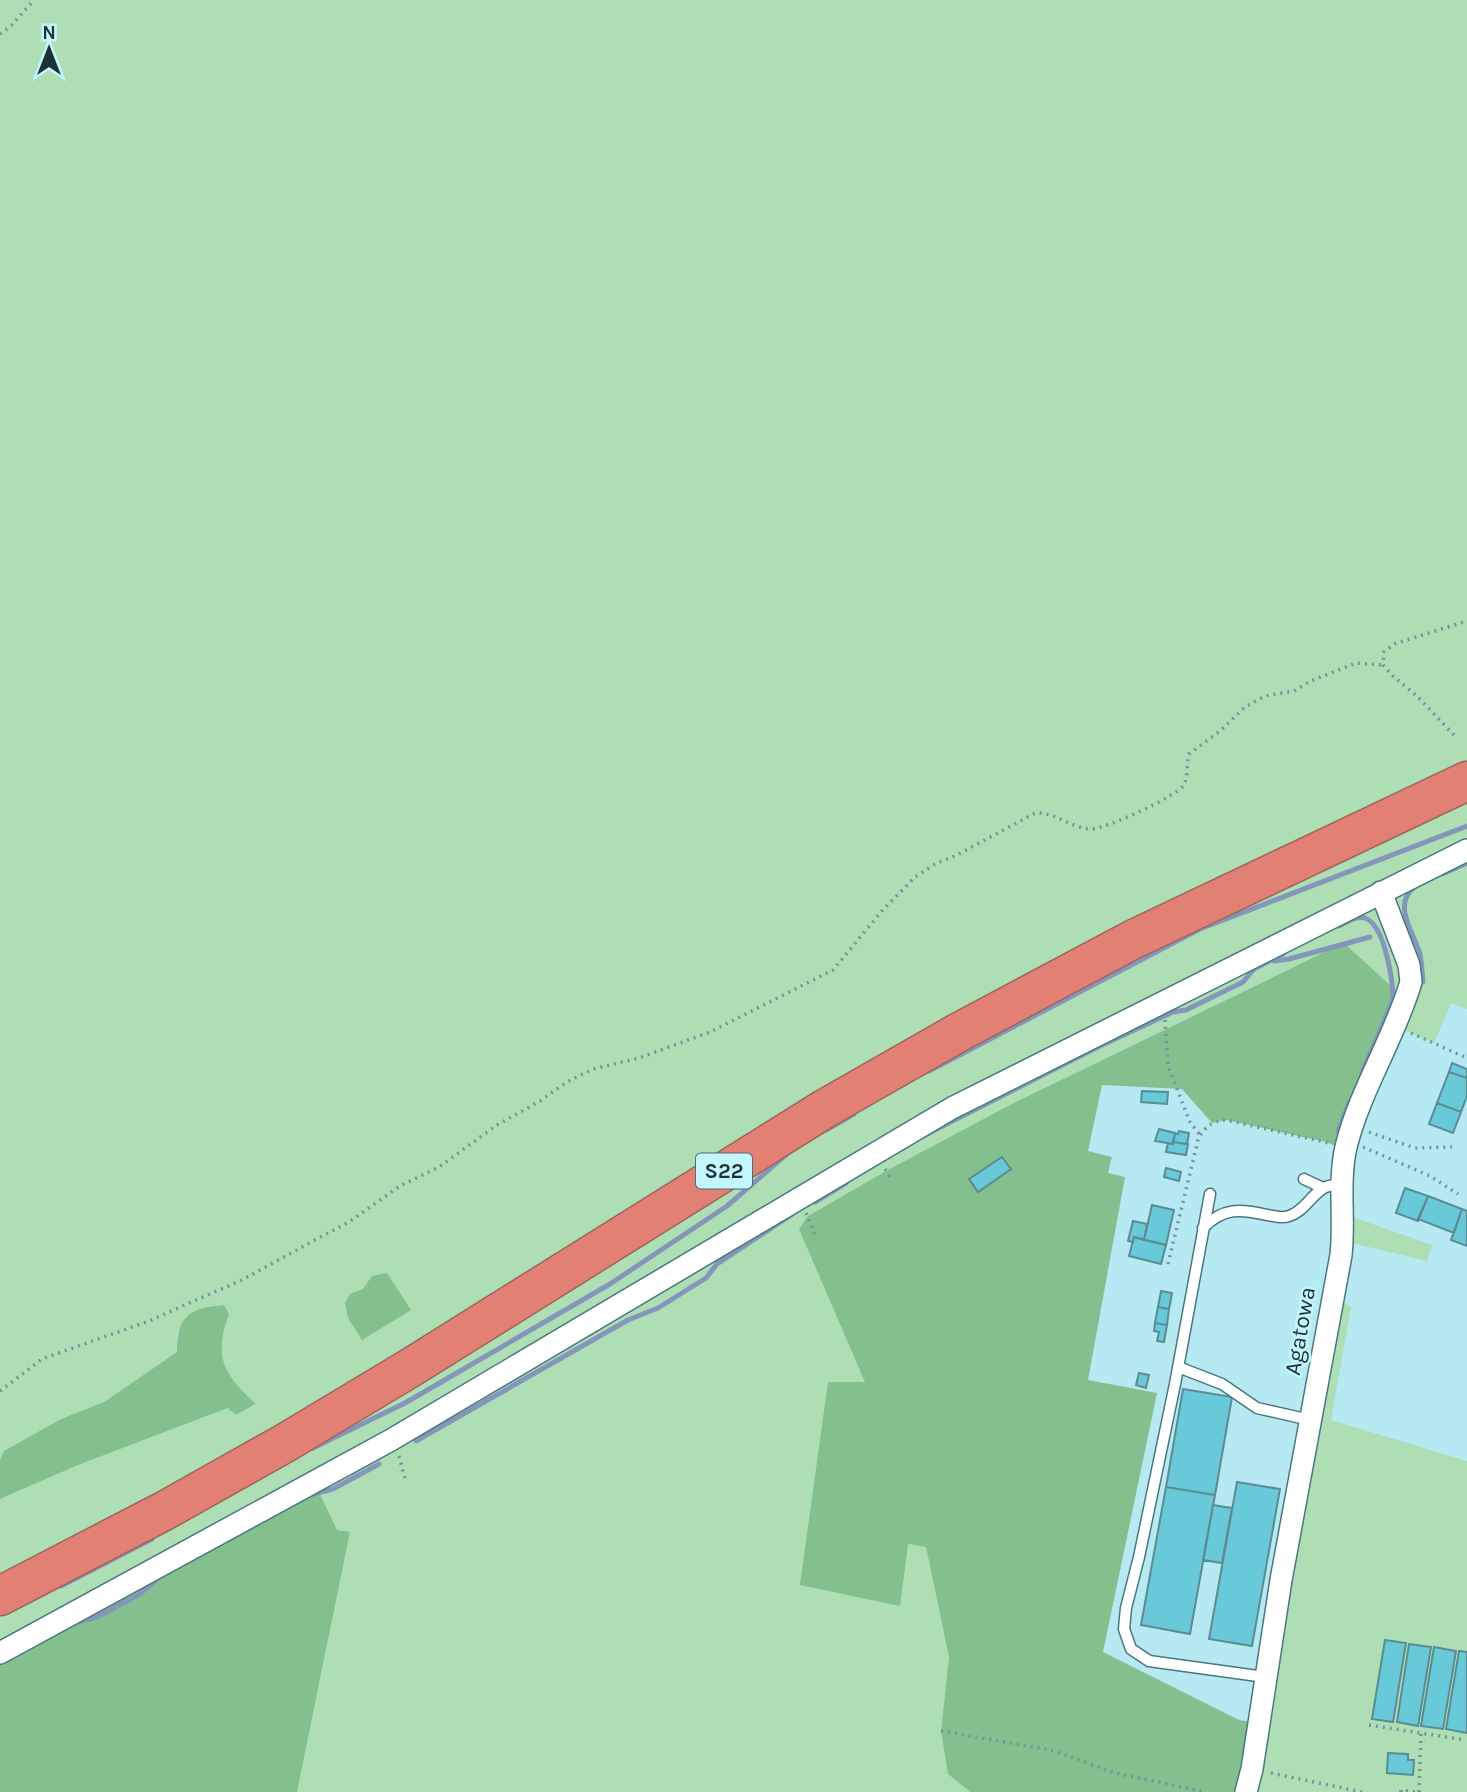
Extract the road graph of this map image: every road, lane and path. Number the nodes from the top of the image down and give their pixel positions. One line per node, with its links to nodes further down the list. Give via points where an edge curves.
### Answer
1 (34, 0): 2 (path)
2 (0, 34)
3 (1467, 621): 4 (path, via 1394,644 1384,652)
4 (1383, 665): 5 (path); 22 (path, via 1356,663 1294,691 1265,696 1245,706 1189,754 1182,788 1143,810 1090,829 1049,812 1035,813 935,864 915,877 881,912 833,970 710,1032 593,1069 349,1222 240,1281 42,1359)
5 (1454, 735)
6 (1467, 781): 24 (highway, S22, via 1132,940 961,1031 826,1108 285,1443)
7 (1467, 850): 8 (street)
8 (1381, 892): 9 (street); 10 (street, Agatowa, via 1411,976)
9 (1160, 1005): 12 (path, via 1168,1028 1168,1066 1190,1122); 25 (street, via 952,1108 391,1440)
10 (1394, 1026): 11 (path); 13 (street, Agatowa)
11 (1467, 1058)
12 (1200, 1135): 13 (path, via 1212,1123 1226,1119 1326,1142); 20 (path)
13 (1348, 1139): 14 (path, via 1415,1149); 16 (street, Agatowa); 18 (path, via 1430,1176)
14 (1452, 1147)
15 (1304, 1179): 16 (lane)
16 (1333, 1186): 19 (lane, via 1288,1217 1231,1210); 23 (street, Agatowa, via 1344,1226)
17 (1210, 1194): 19 (lane)
18 (1458, 1194)
19 (1203, 1228): 21 (lane)
20 (1168, 1264)
21 (1178, 1367): 23 (lane, via 1222,1384 1267,1412); 26 (lane, via 1126,1608 1125,1637 1137,1655 1149,1661)
22 (0, 1391)
23 (1310, 1420): 26 (street, Agatowa)
24 (0, 1596)
25 (0, 1653)
26 (1265, 1676): 31 (street, Agatowa)
27 (1369, 1725): 29 (path)
28 (941, 1731): 33 (path, via 1051,1750 1115,1773)
29 (1421, 1733): 30 (path); 37 (path)
30 (1465, 1741)
31 (1252, 1769): 32 (path); 34 (street, Agatowa)
32 (1355, 1791): 35 (path)
33 (1206, 1792)
34 (1246, 1792)
35 (1362, 1792)
36 (1401, 1792): 37 (path)
37 (1418, 1792)

